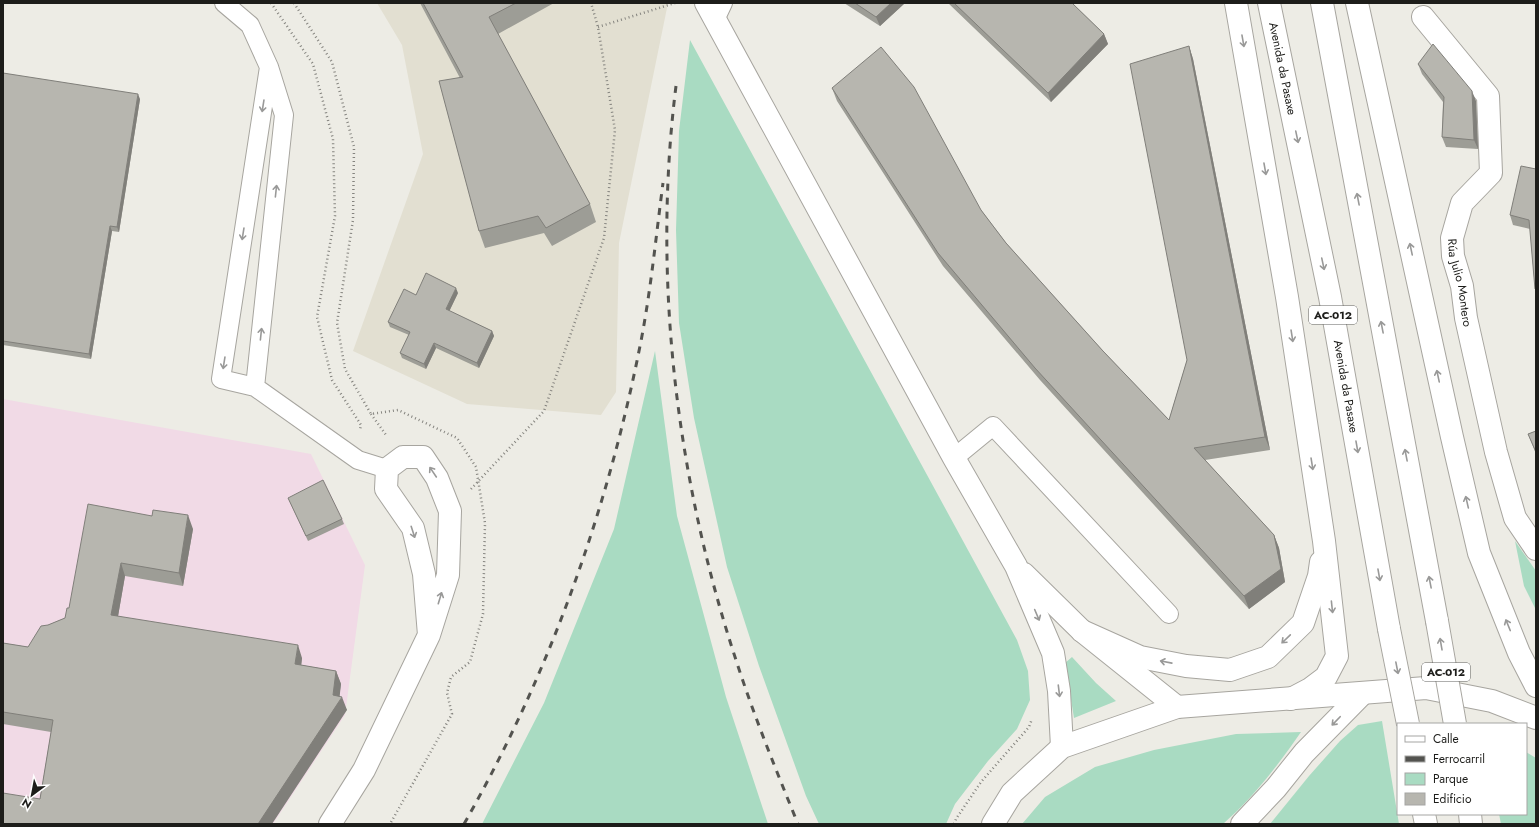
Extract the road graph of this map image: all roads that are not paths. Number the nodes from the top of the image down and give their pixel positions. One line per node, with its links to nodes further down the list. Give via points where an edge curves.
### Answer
1 (224, 3): 8 (lane, via 250,25)
2 (1236, 3): 12 (main road, one-way to 12)
3 (1269, 3): 25 (main road, Avenida da Pasaxe / AC-012, one-way to 25, bridge, via 1330,297)
4 (1322, 3): 26 (main road, AC-012, one-way to 4, bridge)
5 (1357, 3): 18 (main road, one-way to 5, via 1479,553)
6 (715, 9): 10 (main road)
7 (1423, 17): 13 (main road, Rúa Julio Montero, via 1488,96 1491,173 1462,203 1452,238 1453,256 1462,286 1466,318 1496,452 1515,518)
8 (269, 67): 9 (lane, one-way to 8, via 284,116); 9 (lane, one-way to 9, via 221,379)
9 (255, 387): 11 (lane, via 358,460)
10 (954, 458): 14 (main road); 15 (lane, via 993,426)
11 (387, 469): 17 (main road, one-way to 17, via 386,489 413,528 424,574); 17 (main road, one-way to 11, via 448,575 450,511 437,478 423,457 403,457)
12 (1324, 541): 16 (main road, one-way to 16, via 1319,576 1303,623 1268,657 1230,670 1186,666 1140,657); 22 (main road, one-way to 22, via 1337,656 1326,677)
13 (1536, 549)
14 (1016, 566): 16 (main road); 27 (main road, one-way to 27, via 1053,653 1059,691)
15 (1169, 614)
16 (1082, 631): 23 (main road)
17 (429, 635): 28 (main road, via 364,770)
18 (1519, 653): 19 (main road); 20 (main road)
19 (1536, 669)
20 (1536, 686)
21 (1364, 693): 22 (main road); 24 (main road, via 1426,688 1492,701); 30 (main road, one-way to 30, via 1304,753)
22 (1291, 699): 23 (main road)
23 (1177, 707): 27 (main road)
24 (1536, 718)
25 (1408, 723)
26 (1455, 723)
27 (1062, 747): 29 (main road, via 1012,793)
28 (330, 824)
29 (992, 824)
30 (1242, 824)

